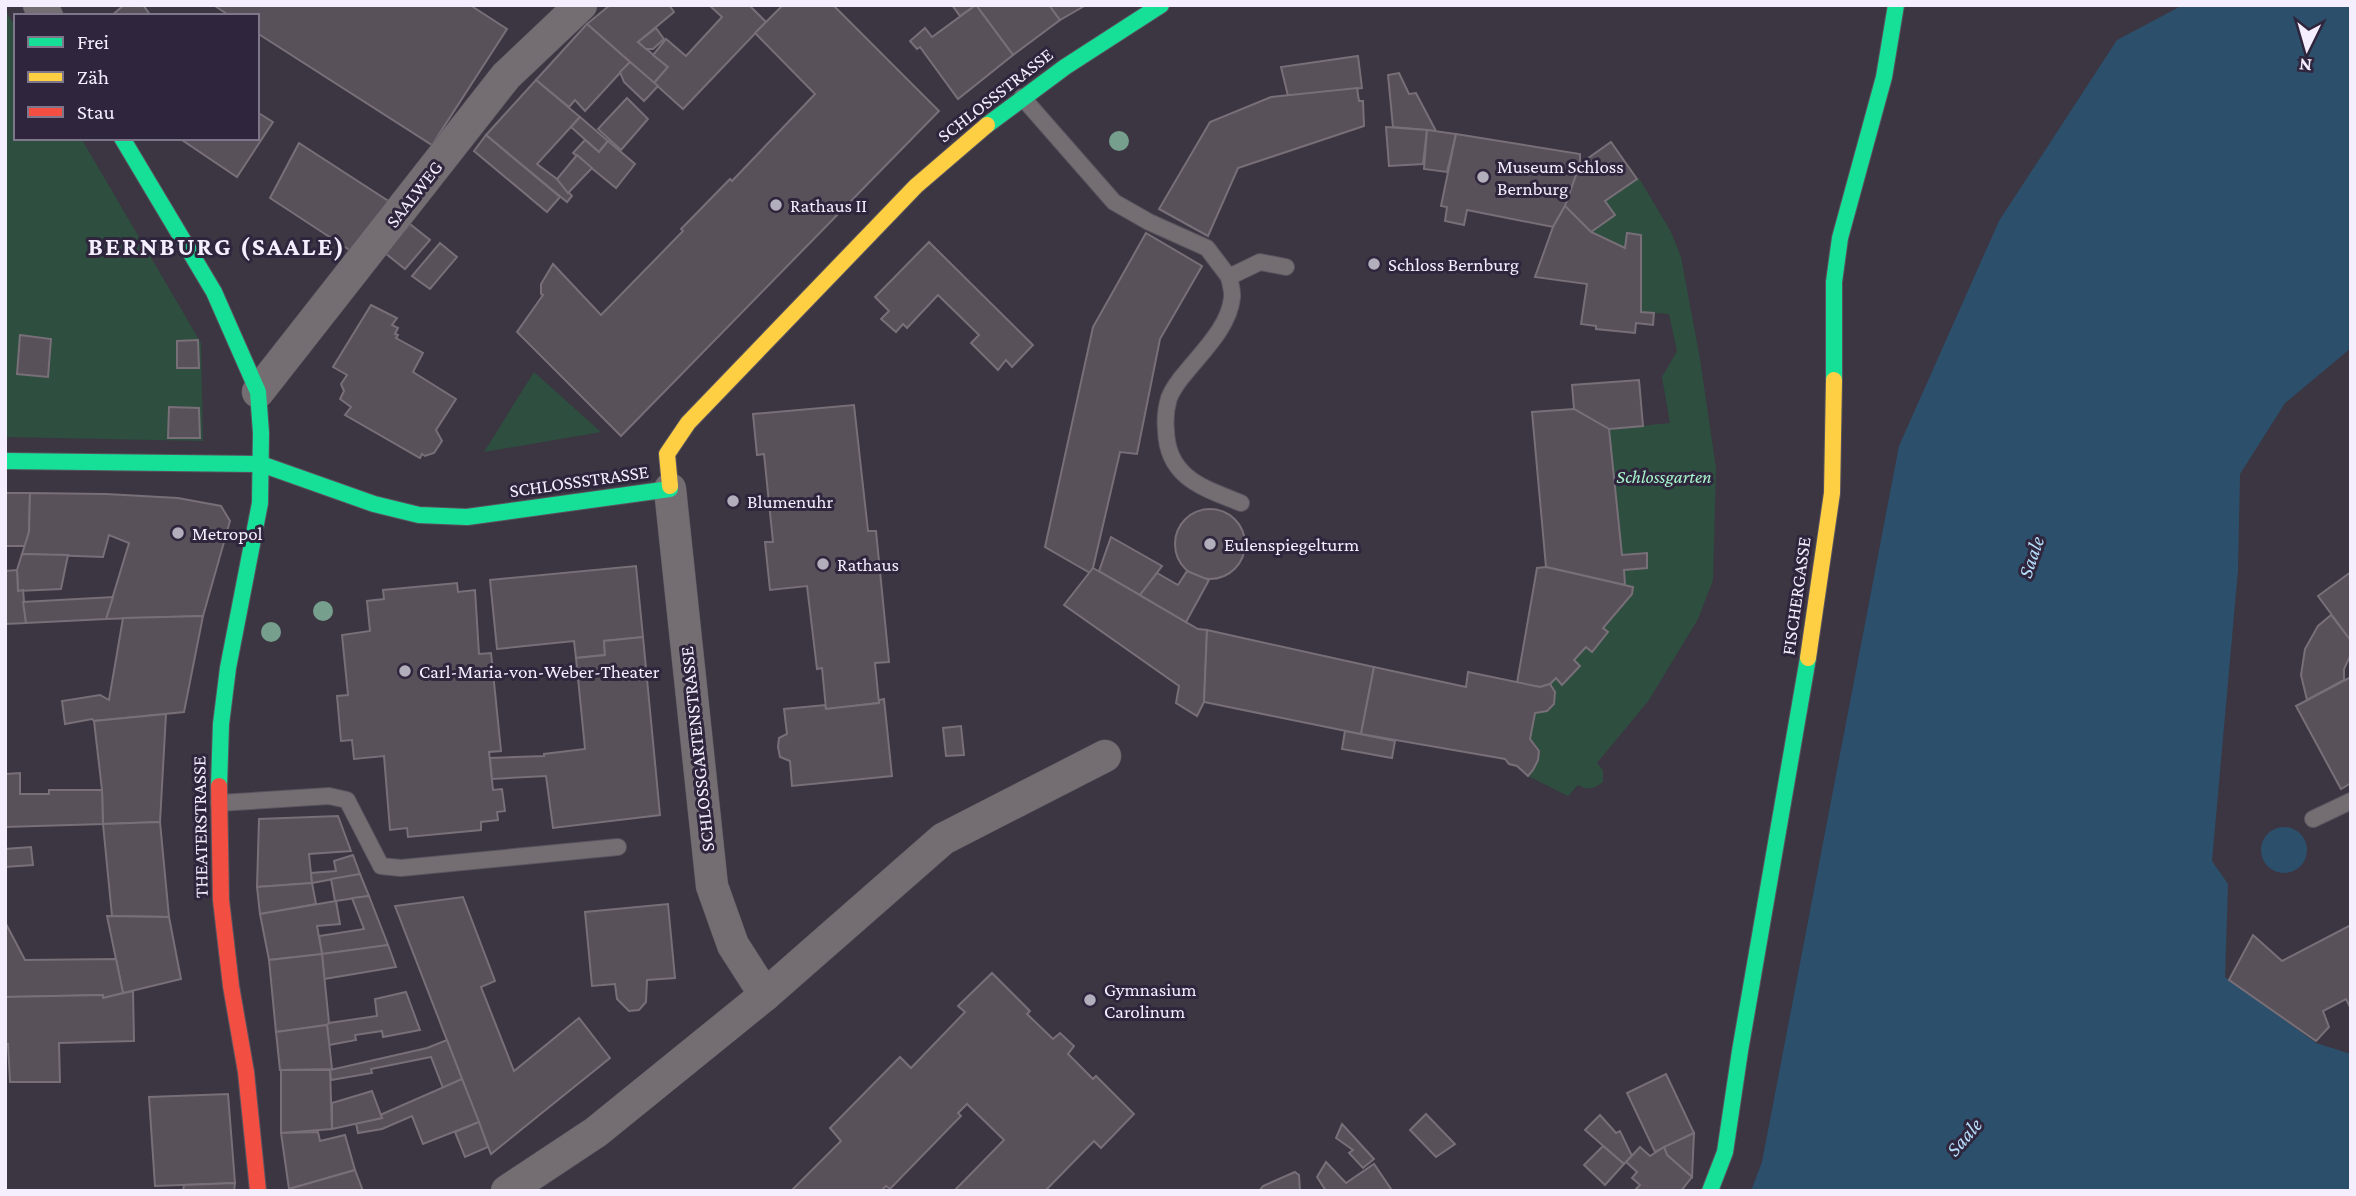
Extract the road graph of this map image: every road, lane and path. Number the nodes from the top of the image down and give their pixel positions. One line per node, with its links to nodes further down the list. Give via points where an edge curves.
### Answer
1 (581, 5): 8 (street, SAALWEG, via 506,76)
2 (1161, 5): 4 (street, SCHLOSSSTRASSE)
3 (1896, 5): 21 (street, FISCHERGASSE, via 1884,77 1840,238 1834,282 1830,506 1725,1152)
4 (1022, 97): 7 (lane, via 1115,202 1208,248); 11 (street, SCHLOSSSTRASSE, via 916,186 688,423 667,454)
5 (123, 140): 8 (street, via 214,292)
6 (1286, 267): 7 (lane, via 1260,262)
7 (1229, 277): 12 (lane, via 1233,296 1222,327 1169,397 1166,442 1179,469 1196,485)
8 (258, 392): 10 (street, THEATERSTRASSE)
9 (5, 461): 10 (street, SCHLOSSSTRASSE)
10 (261, 464): 11 (street, SCHLOSSSTRASSE, via 419,515 467,517); 15 (street, THEATERSTRASSE, via 258,516 221,724)
11 (670, 489): 18 (street, SCHLOSSGARTENSTRASSE, via 712,886 733,945)
12 (1241, 503)
13 (1105, 756): 18 (street, via 943,839)
14 (2351, 801): 16 (lane)
15 (219, 803): 17 (lane, via 329,796 347,800 381,866 401,868); 19 (street, THEATERSTRASSE, via 221,900)
16 (2313, 820)
17 (618, 848)
18 (765, 995): 20 (street, via 596,1132)
19 (258, 1191)
20 (507, 1191)
21 (1710, 1191)

